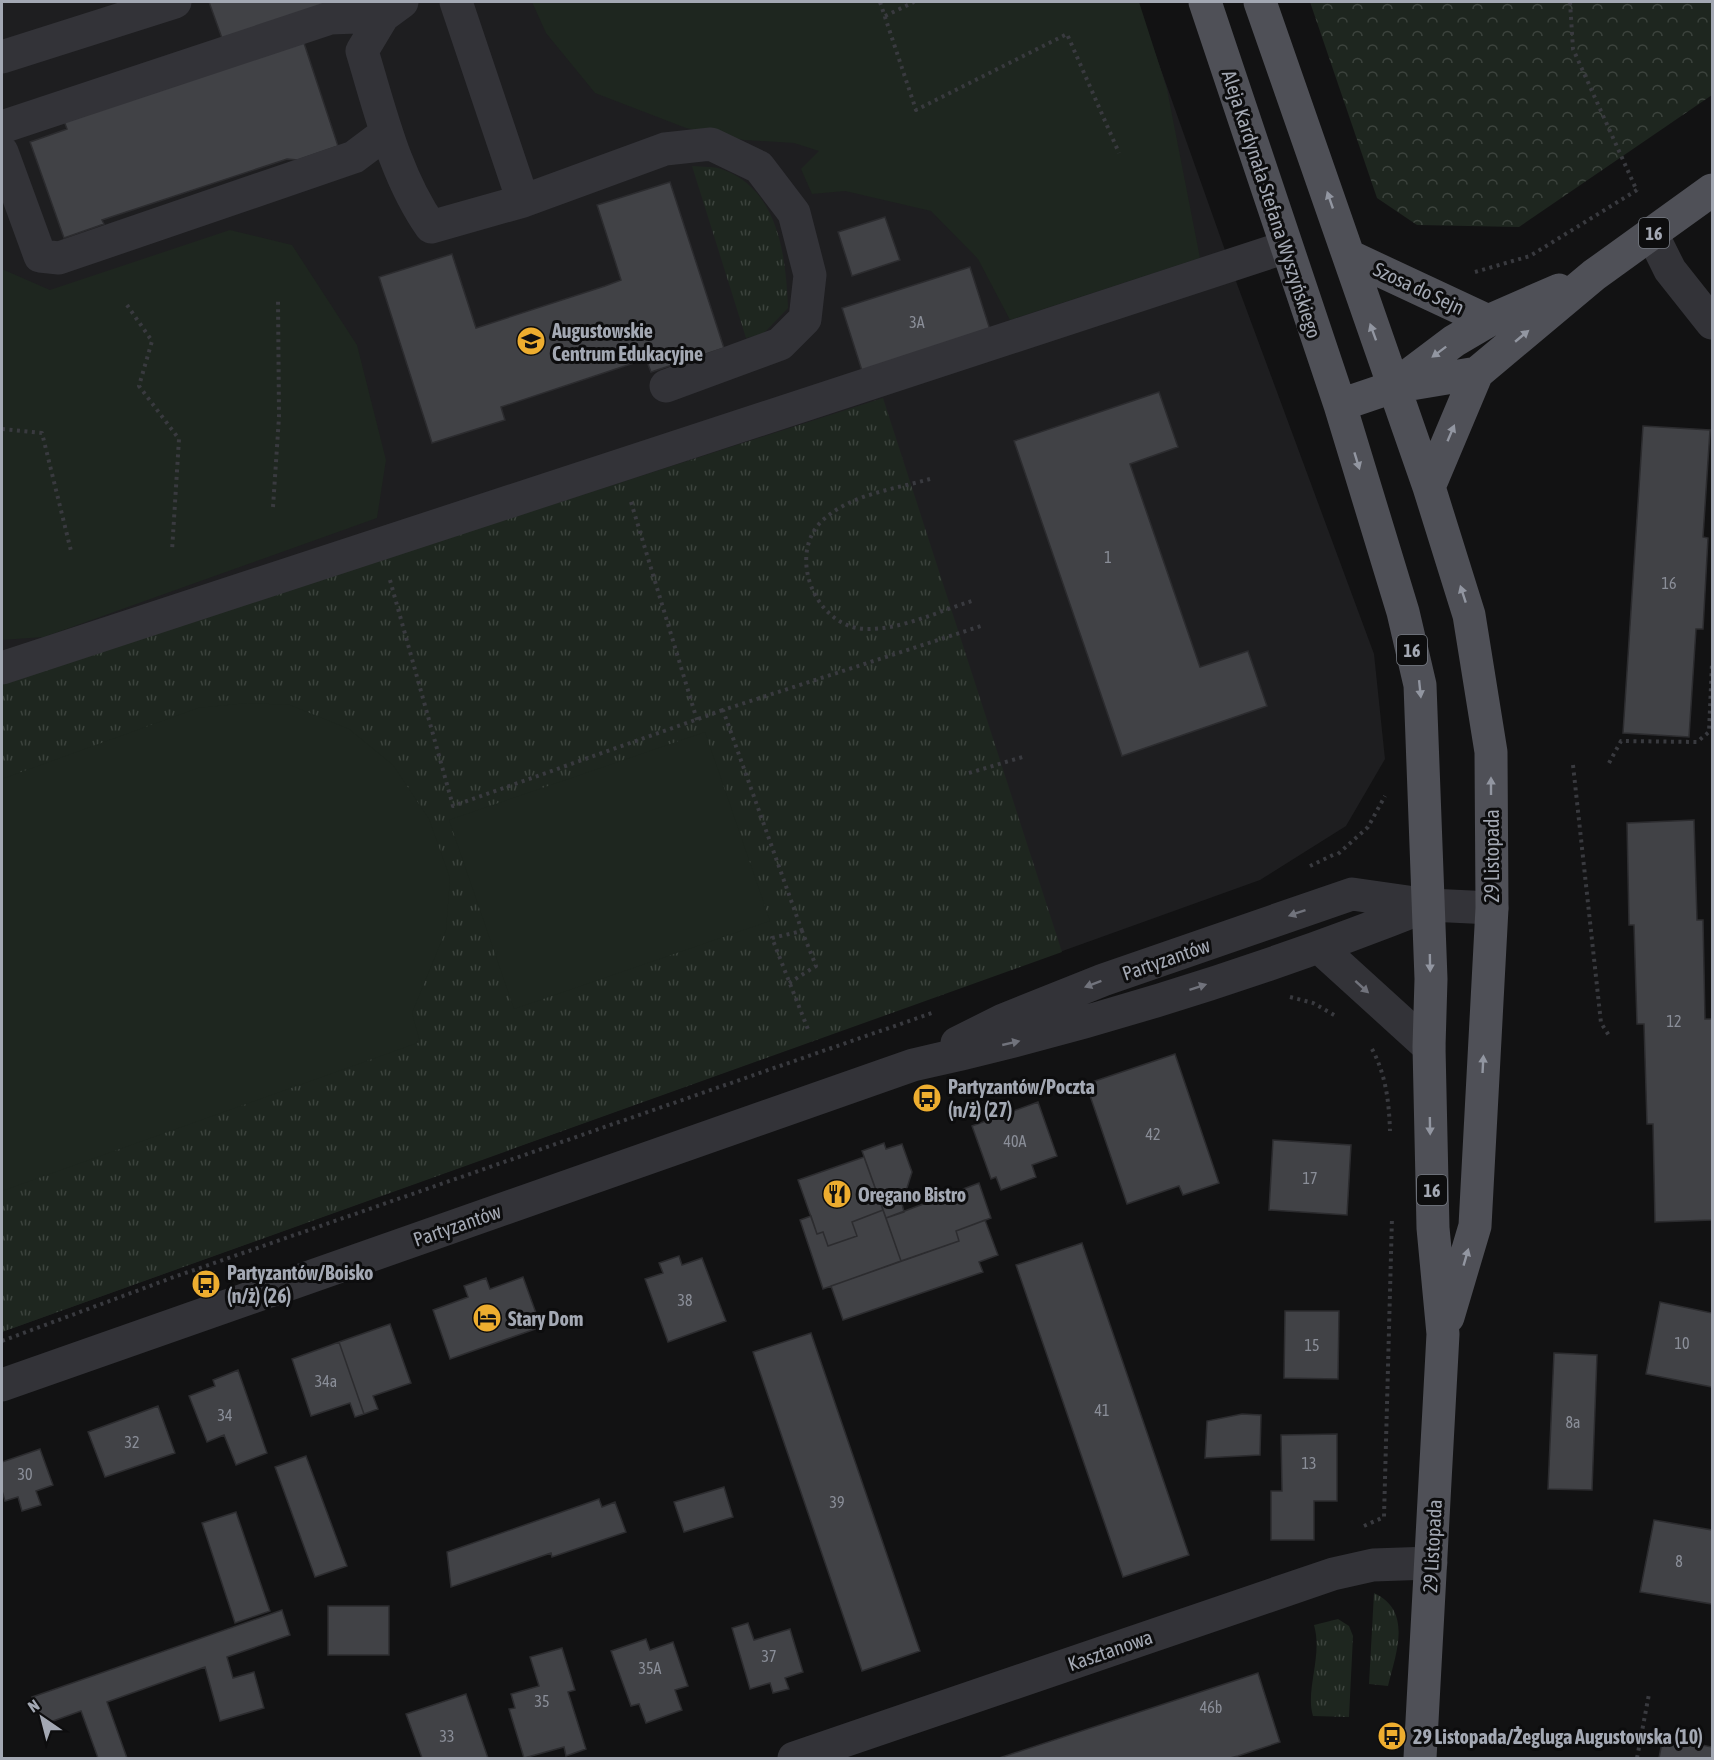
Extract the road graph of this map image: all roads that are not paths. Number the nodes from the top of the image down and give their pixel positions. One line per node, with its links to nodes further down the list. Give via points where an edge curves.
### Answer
1 (175, 2): 6 (street)
2 (456, 2): 11 (street)
3 (1204, 2): 13 (main road, Aleja Kardynała Stefana Wyszyńskiego)
4 (1260, 2): 14 (main road, one-way to 4)
5 (392, 9): 7 (street, via 330,18); 8 (street, via 362,51)
6 (2, 57)
7 (2, 127)
8 (386, 133): 9 (street, via 354,157 59,258 40,256); 11 (street, via 417,208 431,227)
9 (2, 152)
10 (1713, 190): 12 (main road, Szosa do Sejn / 16)
11 (523, 201): 19 (street, via 665,149 711,144 759,167 794,213 810,274 805,319 780,344)
12 (1652, 234): 15 (main road, Szosa do Sejn / 16); 17 (street, via 1670,270)
13 (1286, 247): 21 (main road, Aleja Kardynała Stefana Wyszyńskiego); 23 (street)
14 (1349, 256): 16 (main road, Szosa do Sejn); 20 (main road, one-way to 14)
15 (1594, 275): 16 (main road, Szosa do Sejn / 16); 18 (main road, Szosa do Sejn / 16, one-way to 15)
16 (1488, 321): 20 (main road, Szosa do Sejn / 16, one-way to 20)
17 (1713, 323)
18 (1477, 373): 20 (main road, Szosa do Sejn); 22 (main road, Szosa do Sejn / 16, one-way to 18)
19 (666, 386)
20 (1393, 387): 21 (main road, Szosa do Sejn / 16); 22 (main road, 29 Listopada)
21 (1340, 405): 24 (main road, 29 Listopada / 16, one-way to 24, via 1403,612 1420,685)
22 (1429, 487): 25 (main road, 29 Listopada / 16, one-way to 22, via 1491,752 1469,615)
23 (2, 668)
24 (1429, 905): 25 (street, Partyzantów); 26 (street, Partyzantów); 27 (main road, 29 Listopada / 16, one-way to 27); 28 (street, Partyzantów, one-way to 28, via 1352,894 1059,997)
25 (1492, 908): 29 (main road, 29 Listopada / 16, one-way to 25, via 1475,1226)
26 (1319, 947): 27 (street, one-way to 27); 28 (street, Partyzantów, one-way to 26, via 1026,1040 1116,1014)
27 (1429, 1047): 29 (main road, 29 Listopada / 16, one-way to 29, via 1433,1228)
28 (913, 1065): 30 (street, Partyzantów)
29 (1443, 1334): 31 (main road, 29 Listopada / 16)
30 (2, 1385)
31 (1431, 1563): 32 (street, Kasztanowa, via 1374,1565 1333,1574); 34 (main road, 29 Listopada / 16)
32 (844, 1750): 33 (street, Kasztanowa)
33 (794, 1758)
34 (1420, 1758)

